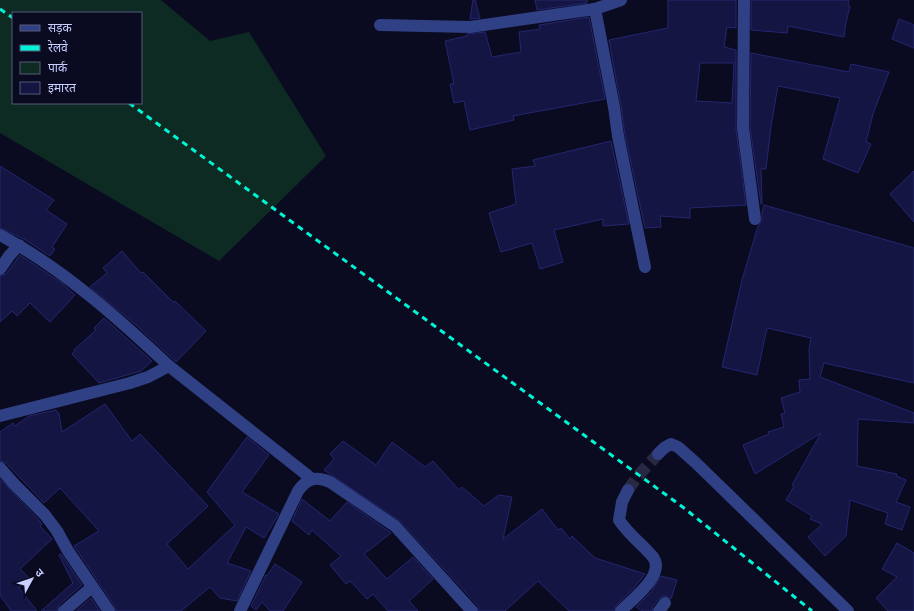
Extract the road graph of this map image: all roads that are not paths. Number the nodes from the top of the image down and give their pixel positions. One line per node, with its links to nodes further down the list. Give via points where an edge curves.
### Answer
1 (621, 0): 3 (street)
2 (744, 0): 5 (street, via 743,128)
3 (595, 9): 4 (street, via 470,27); 8 (street)
4 (380, 25)
5 (755, 219)
6 (0, 235): 7 (street)
7 (19, 245): 9 (street); 10 (street, via 56,270 114,316)
8 (645, 267)
9 (0, 269)
10 (169, 366): 11 (street, via 130,383); 14 (street)
11 (0, 416)
12 (658, 454): 22 (street, via 671,444 678,446)
13 (2, 473): 16 (street, via 45,515)
14 (312, 479): 19 (street, via 303,484 298,491); 20 (street, via 322,478 330,482 395,526)
15 (628, 490): 21 (street, via 622,502 619,520 652,556 656,562 656,569 651,581)
16 (92, 587): 17 (street); 18 (street)
17 (64, 611)
18 (109, 611)
19 (240, 611)
20 (472, 611)
21 (621, 611)
22 (848, 611)

